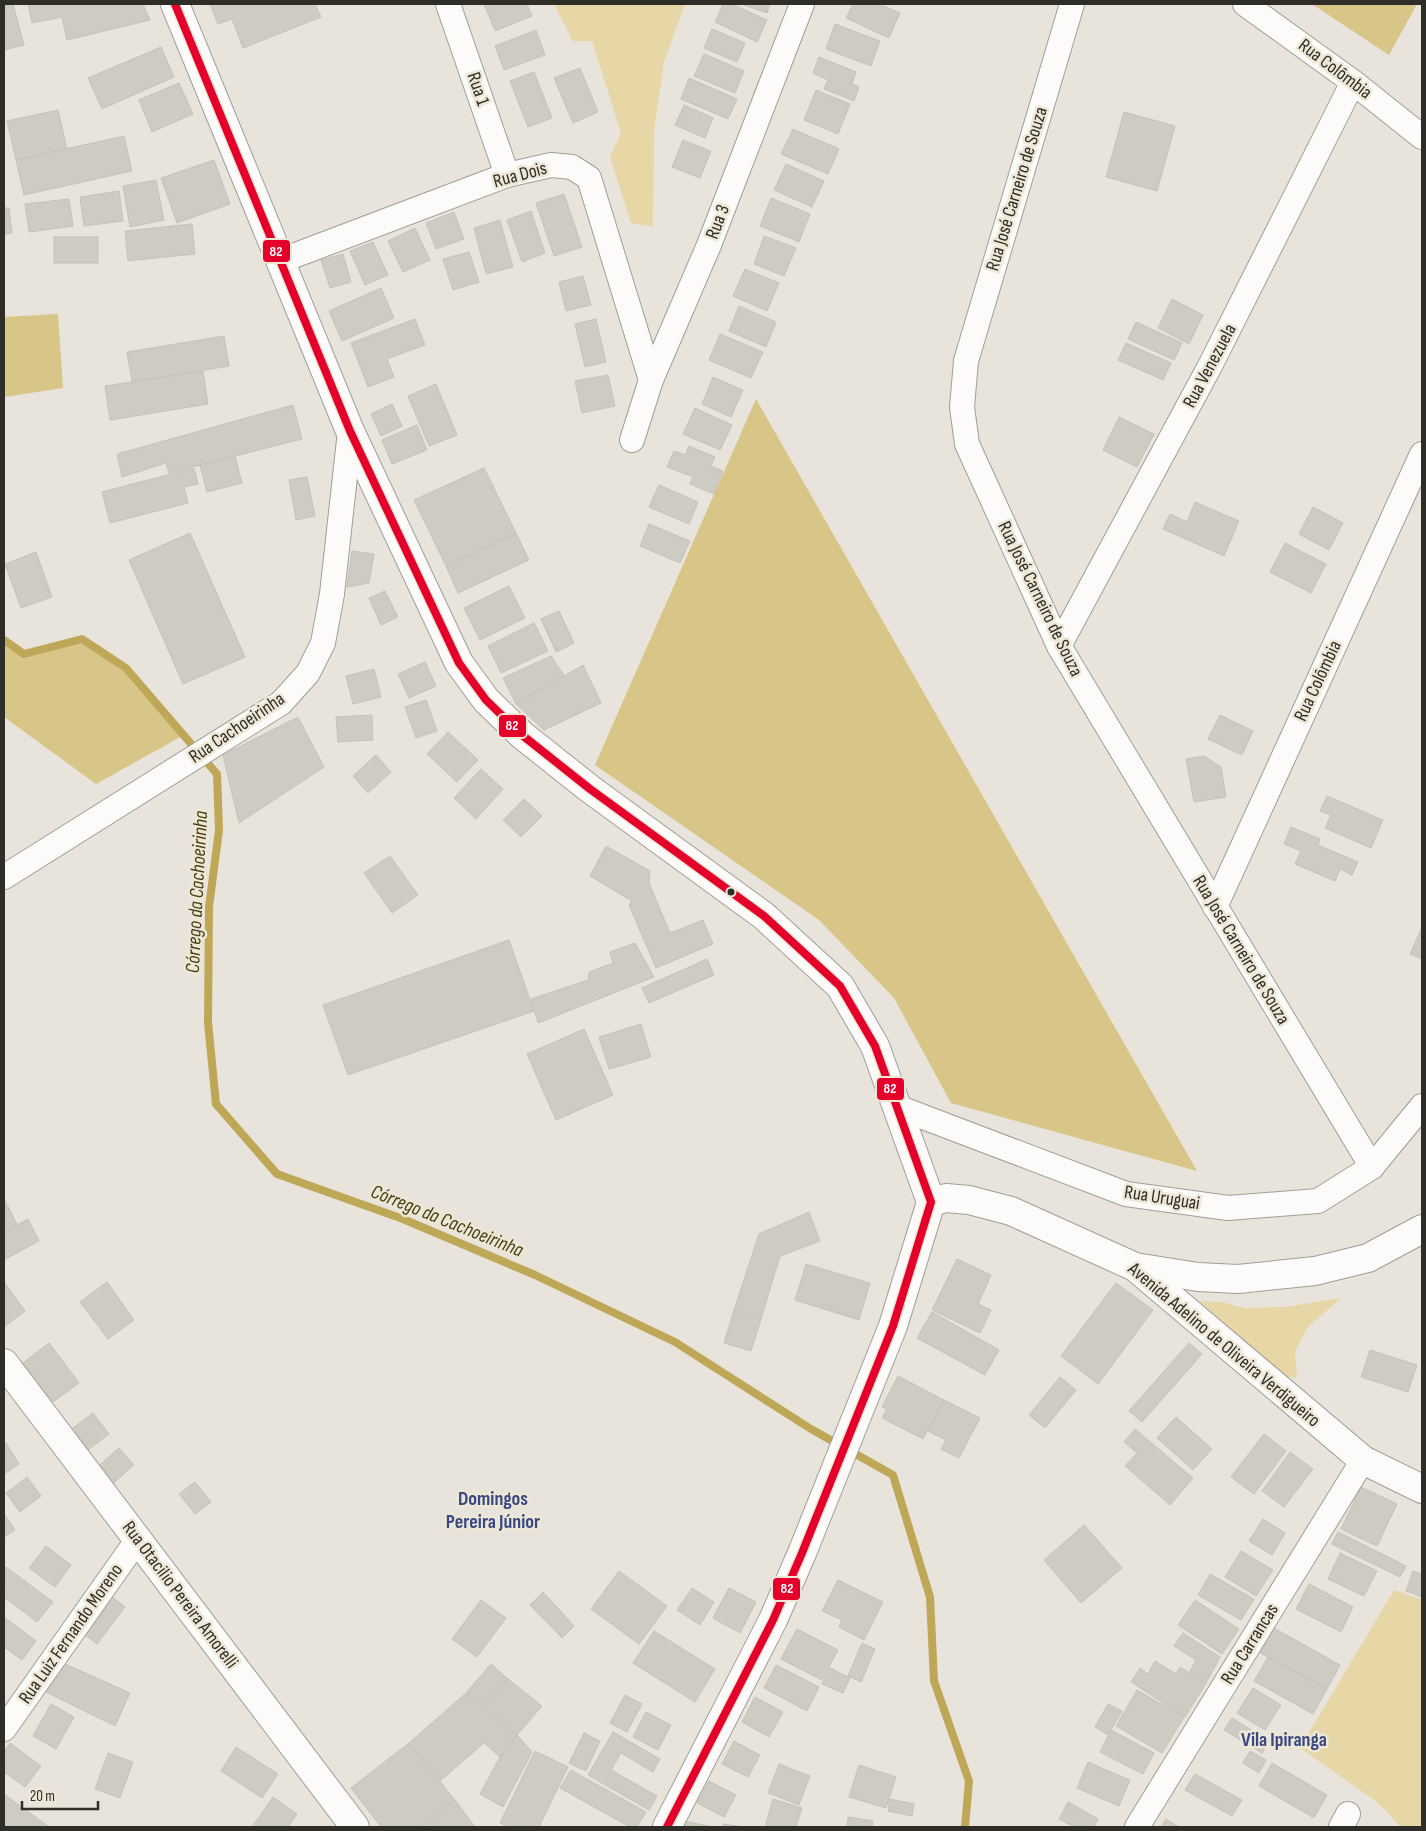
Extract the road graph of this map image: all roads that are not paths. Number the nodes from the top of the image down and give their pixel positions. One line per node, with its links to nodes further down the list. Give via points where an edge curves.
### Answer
1 (175, 4): 9 (main road)
2 (448, 4): 8 (street, Rua 1)
3 (802, 4): 10 (street, Rua 3, via 709,245)
4 (1072, 4): 14 (street, Rua José Carneiro de Souza, via 966,361 962,407 967,444)
5 (1245, 4): 6 (street, Rua Colômbia)
6 (1353, 82): 7 (street, Rua Colômbia); 14 (street, Rua Venezuela, via 1211,364)
7 (1422, 137)
8 (507, 175): 9 (street, Rua Dois); 10 (street, Rua Dois, via 551,165 572,167 589,178)
9 (280, 261): 11 (main road)
10 (651, 380): 12 (street, Rua 3)
11 (350, 431): 15 (street, Rua Cachoeirinha, via 332,594 322,643 308,673 281,702); 18 (main road, via 459,663 486,700 522,735 590,789 764,916 840,986 876,1046)
12 (632, 440)
13 (1422, 454): 16 (street, Rua Colômbia)
14 (1059, 646): 16 (street, Rua José Carneiro de Souza)
15 (4, 877)
16 (1215, 907): 19 (street, Rua José Carneiro de Souza)
17 (1422, 1106): 19 (street, Rua Uruguai)
18 (896, 1107): 19 (street, Rua Uruguai, via 1126,1194 1219,1207 1318,1201); 20 (main road)
19 (1372, 1166)
20 (930, 1202): 22 (main road, Avenida Adelino de Oliveira Verdigueiro, via 946,1198 969,1200 1011,1211); 29 (main road, via 893,1326 773,1620)
21 (1422, 1229): 22 (main road, via 1368,1258 1315,1271 1238,1279 1198,1277)
22 (1134, 1267): 24 (main road, Avenida Adelino de Oliveira Verdigueiro)
23 (4, 1363): 26 (main road, Rua Otacilio Pereira Amorelli)
24 (1363, 1460): 25 (main road, Avenida Adelino de Oliveira Verdigueiro); 30 (street, Rua Carrancas)
25 (1422, 1488)
26 (138, 1539): 27 (street, Rua Luiz Fernando Moreno); 28 (main road, Rua Otacilio Pereira Amorelli)
27 (4, 1729)
28 (355, 1827)
29 (667, 1827)
30 (1137, 1827)

